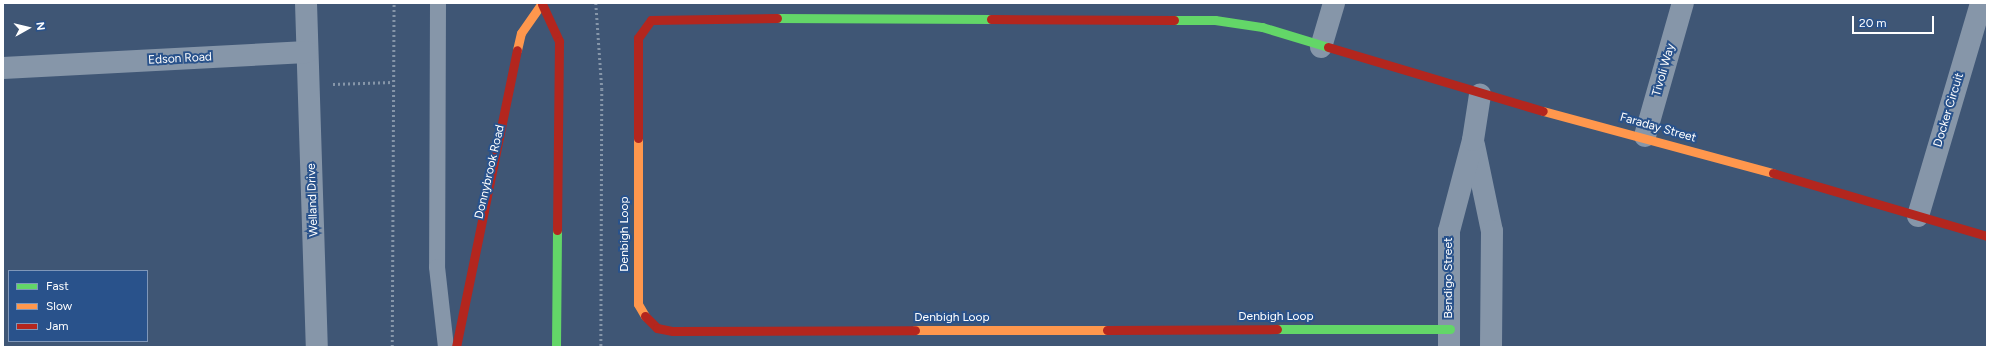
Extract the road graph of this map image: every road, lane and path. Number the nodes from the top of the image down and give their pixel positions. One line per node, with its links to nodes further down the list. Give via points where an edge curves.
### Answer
1 (306, 3): 10 (street)
2 (394, 3): 19 (path)
3 (438, 3): 20 (lane, via 437,267)
4 (596, 3): 23 (path, via 602,89)
5 (1334, 3): 9 (street)
6 (1683, 3): 13 (street, Tivoli Way)
7 (1981, 3): 15 (street, Docker Circuit)
8 (542, 4): 21 (street, Donnybrook Road, via 521,33 475,241); 22 (street, Donnybrook Road, via 559,41)
9 (1321, 46): 12 (street, Faraday Street); 17 (street, Denbigh Loop, via 1262,27 1163,17 651,20 638,38 638,304 646,319 657,328 673,331)
10 (308, 52): 11 (street, Edson Road); 18 (street, Welland Drive)
11 (3, 68)
12 (1480, 94): 13 (street, Faraday Street); 14 (street, Bendigo Street)
13 (1645, 136): 15 (street, Faraday Street)
14 (1473, 140): 17 (street, Bendigo Street, via 1449,231); 24 (street, Bendigo Street, via 1492,230)
15 (1918, 216): 16 (street, Faraday Street)
16 (1987, 236)
17 (1449, 338)
18 (317, 347)
19 (392, 347)
20 (446, 347)
21 (456, 347)
22 (556, 347)
23 (601, 347)
24 (1491, 347)

